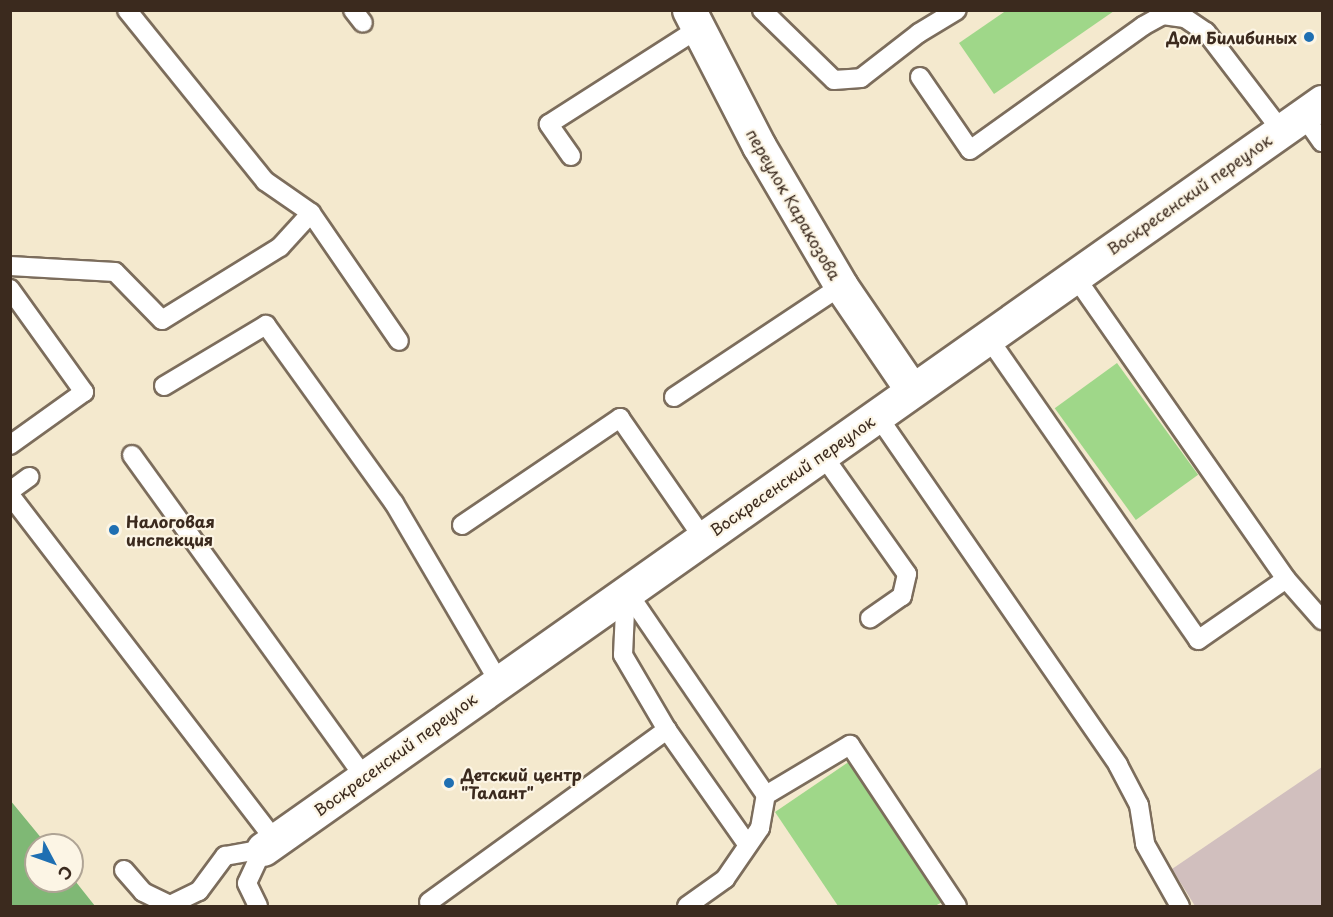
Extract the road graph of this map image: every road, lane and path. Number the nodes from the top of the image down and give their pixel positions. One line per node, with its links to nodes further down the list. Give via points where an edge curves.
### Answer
1 (127, 10): 9 (lane, via 265,181)
2 (762, 10): 3 (lane, via 834,80 861,78 919,33)
3 (957, 10)
4 (694, 19): 8 (lane, via 549,124); 12 (street, переулок Каракозова, via 759,146)
5 (920, 77): 6 (lane, via 970,150 1164,15 1185,18 1206,32)
6 (1302, 115): 7 (lane); 11 (street, Воскресенский переулок)
7 (1323, 142)
8 (571, 156)
9 (310, 213): 10 (lane, via 280,247 162,320 115,272); 15 (lane)
10 (10, 266)
11 (1074, 275): 14 (street, Воскресенский переулок); 27 (lane)
12 (841, 286): 17 (street, переулок Каракозова); 18 (lane)
13 (10, 289): 20 (lane, via 89,400)
14 (987, 336): 17 (street, Воскресенский переулок); 27 (lane, via 1198,640)
15 (399, 341)
16 (164, 386): 31 (lane, via 266,325 394,503)
17 (912, 390): 19 (street, Воскресенский переулок)
18 (674, 397)
19 (877, 415): 22 (street, Воскресенский переулок); 42 (lane, via 1118,765 1138,805 1145,844)
20 (10, 445)
21 (132, 454): 33 (lane)
22 (822, 454): 26 (street, Воскресенский переулок); 29 (lane, via 907,574 902,596)
23 (29, 477): 24 (lane)
24 (10, 493): 35 (lane)
25 (462, 525): 26 (lane, via 620,418)
26 (703, 538): 28 (street, Воскресенский переулок)
27 (1286, 579): 30 (lane)
28 (626, 590): 31 (street, Воскресенский переулок); 32 (lane, via 623,655); 34 (lane)
29 (870, 618)
30 (1323, 620)
31 (498, 680): 33 (street, Воскресенский переулок)
32 (667, 730): 36 (lane); 38 (lane)
33 (363, 775): 35 (street, Воскресенский переулок)
34 (766, 795): 36 (lane, via 760,828); 41 (lane, via 850,745)
35 (269, 844): 37 (lane, via 225,856 199,891 170,904 143,892); 39 (lane, via 247,883)
36 (747, 844): 40 (lane, via 725,879)
37 (124, 870)
38 (429, 902)
39 (258, 906)
40 (687, 906)
41 (957, 906)
42 (1180, 906)

